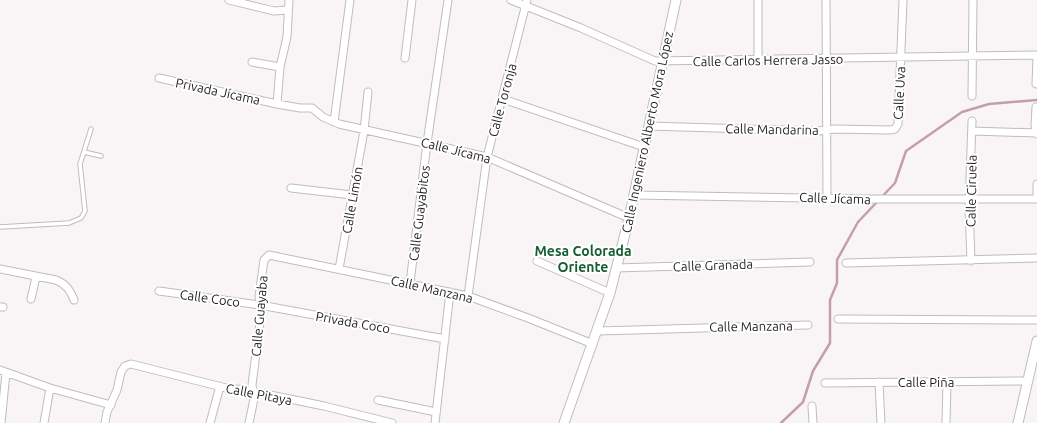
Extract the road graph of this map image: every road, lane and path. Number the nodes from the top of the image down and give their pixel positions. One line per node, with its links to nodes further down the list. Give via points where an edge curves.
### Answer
1 (229, 0): 13 (street, via 274,11)
2 (289, 0): 13 (street)
3 (350, 0): 31 (street)
4 (412, 0): 17 (street)
5 (448, 0): 39 (street, Calle Guayabitos)
6 (511, 0): 12 (street, Calle Carlos Herrera Jasso)
7 (676, 0): 21 (street, Calle Ingeniero Alberto Mora López)
8 (758, 0): 19 (street)
9 (826, 0): 18 (street)
10 (903, 0): 15 (street, Calle Uva)
11 (973, 0): 14 (street)
12 (526, 3): 21 (street, Calle Carlos Herrera Jasso, via 650,60); 27 (street, Calle Toronja)
13 (288, 10): 22 (street, via 287,37)
14 (972, 56): 15 (street, Calle Carlos Herrera Jasso); 16 (street, Calle Carlos Herrera Jasso); 26 (street)
15 (901, 57): 18 (street, Calle Carlos Herrera Jasso); 33 (street, Calle Uva)
16 (1037, 57): 24 (street)
17 (405, 58)
18 (826, 58): 19 (street, Calle Carlos Herrera Jasso); 35 (street)
19 (758, 59): 21 (street, Calle Carlos Herrera Jasso)
20 (252, 62): 22 (street)
21 (662, 62): 32 (street, Calle Ingeniero Alberto Mora López)
22 (280, 68): 28 (street)
23 (159, 78): 28 (street, Privada Jícama)
24 (1036, 84)
25 (368, 92): 36 (street, Calle Limón)
26 (972, 96)
27 (503, 99): 40 (street); 43 (street, Calle Toronja)
28 (277, 104): 31 (street, Calle Jícama, via 312,108)
29 (1036, 107): 38 (street)
30 (972, 121): 37 (street, Calle Ciruela)
31 (334, 122): 36 (street, Calle Jícama)
32 (649, 126): 35 (street, Calle Mandarina); 40 (street, Calle Ingeniero Alberto Mora López)
33 (896, 128): 35 (street, Calle Mandarina)
34 (91, 129): 41 (lane)
35 (826, 130): 48 (street)
36 (364, 131): 39 (street, Calle Jícama); 47 (street, Calle Limón)
37 (972, 131): 38 (street); 49 (street, Calle Ciruela)
38 (1037, 133)
39 (427, 143): 43 (street, Calle Jícama); 63 (street, Calle Guayabitos)
40 (644, 147): 46 (street, Calle Ingeniero Alberto Mora López)
41 (84, 152): 42 (lane); 52 (lane, via 80,169 85,211 81,218 69,223)
42 (101, 156)
43 (487, 157): 51 (street, Calle Jícama); 67 (street, Calle Toronja)
44 (1037, 184): 50 (street)
45 (291, 188): 47 (street)
46 (634, 194): 48 (street, Calle Jícama); 51 (street, Calle Ingeniero Alberto Mora López)
47 (352, 195): 60 (street, Calle Limón)
48 (827, 197): 49 (street, Calle Jícama)
49 (969, 198): 50 (street, Calle Jícama); 55 (street, Calle Ciruela)
50 (1037, 199)
51 (629, 218): 59 (street, Calle Ingeniero Alberto Mora López)
52 (0, 227)
53 (266, 256): 60 (street, Calle Manzana); 70 (street, Calle Guayaba, via 259,296)
54 (1037, 258): 55 (street)
55 (971, 261): 58 (street)
56 (537, 262): 66 (street)
57 (810, 262): 59 (street, Calle Granada)
58 (846, 263)
59 (616, 268): 66 (street, Calle Ingeniero Alberto Mora López)
60 (340, 269): 63 (street, Calle Manzana)
61 (0, 270): 62 (street)
62 (36, 277): 68 (street); 69 (street, via 63,283 70,290)
63 (410, 283): 65 (street, Calle Manzana)
64 (159, 291): 70 (street, Calle Coco)
65 (450, 292): 67 (street, Calle Manzana); 75 (street)
66 (610, 293): 74 (street, Calle Ingeniero Alberto Mora López)
67 (468, 296): 77 (street, Calle Manzana)
68 (30, 299)
69 (74, 300)
70 (260, 305): 75 (street, Privada Coco); 85 (street, Calle Guayaba)
71 (838, 319): 72 (street)
72 (1037, 320)
73 (808, 325): 74 (street, Calle Manzana)
74 (598, 331): 77 (street, Calle Ingeniero Alberto Mora López)
75 (445, 339): 89 (street)
76 (1037, 341): 80 (street)
77 (593, 344): 97 (street, Calle Ingeniero Alberto Mora López)
78 (3, 372): 84 (street); 90 (street)
79 (879, 382): 81 (street, Calle Piña); 82 (street, Calle Piña); 99 (street)
80 (1028, 382): 82 (street, Calle Piña); 101 (street)
81 (825, 383)
82 (947, 383): 100 (street)
83 (220, 386): 85 (street, Calle Pitaya); 87 (street, Calle Pitaya, via 131,364 125,366); 93 (street)
84 (50, 388): 87 (street); 91 (street)
85 (253, 392): 94 (street, Calle Guayaba); 95 (street, Calle Pitaya)
86 (378, 400): 89 (street)
87 (111, 404): 92 (street)
88 (812, 406): 98 (street)
89 (436, 412): 96 (street)
90 (1, 423)
91 (44, 423)
92 (105, 423)
93 (210, 423)
94 (249, 423)
95 (392, 423)
96 (435, 423)
97 (564, 423)
98 (813, 423)
99 (881, 423)
100 (946, 423)
101 (1018, 423)

